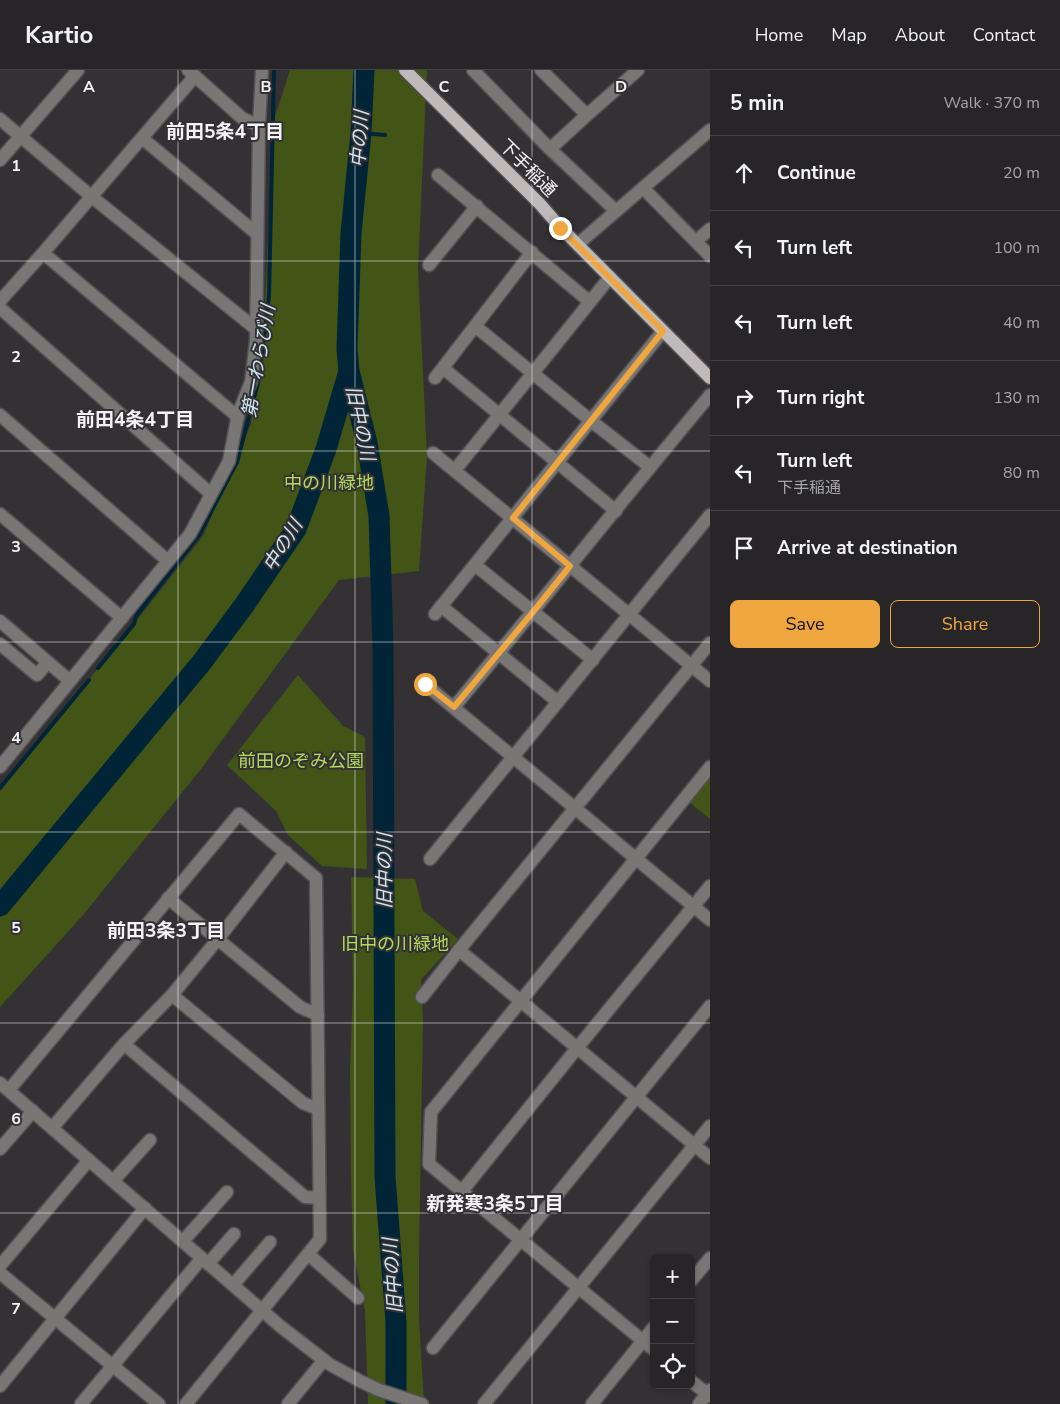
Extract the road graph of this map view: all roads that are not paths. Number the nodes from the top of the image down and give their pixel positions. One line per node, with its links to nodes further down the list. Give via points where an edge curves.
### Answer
1 (78, 70): 12 (street)
2 (262, 70): 10 (street)
3 (405, 70): 24 (main road, 下手稲通)
4 (473, 70): 14 (street)
5 (541, 70): 8 (street)
6 (638, 70): 8 (street)
7 (191, 73): 10 (street, via 242,118); 13 (street)
8 (586, 115): 14 (street)
9 (0, 119): 12 (street)
10 (259, 126): 22 (street)
11 (710, 130): 17 (street)
12 (20, 136): 15 (street); 18 (street)
13 (142, 138): 18 (street); 22 (street)
14 (550, 149): 20 (street)
15 (0, 160)
16 (438, 175): 19 (street)
17 (643, 188): 20 (street); 23 (street)
18 (92, 197): 26 (street); 34 (street)
19 (476, 206): 25 (street); 28 (street)
20 (616, 211): 24 (street)
21 (710, 229): 23 (street)
22 (257, 234): 34 (street)
23 (696, 241): 27 (street)
24 (578, 244): 29 (main road, 下手稲通)
25 (532, 252): 31 (street); 33 (street)
26 (43, 254): 30 (street); 43 (street)
27 (710, 256)
28 (429, 265)
29 (610, 278): 31 (street); 35 (main road, 下手稲通)
30 (0, 301)
31 (590, 302): 37 (street)
32 (0, 308): 49 (street)
33 (475, 326): 36 (street); 37 (street)
34 (256, 329): 43 (street, via 251,382)
35 (663, 331): 39 (main road, 下手稲通); 44 (street)
36 (443, 368): 38 (street); 42 (street)
37 (533, 374): 42 (street); 44 (street)
38 (435, 378)
39 (710, 378)
40 (710, 395): 47 (street)
41 (0, 415): 54 (street)
42 (500, 415): 46 (street); 48 (street)
43 (238, 417): 49 (street, via 229,461)
44 (590, 420): 46 (street); 47 (street)
45 (433, 453): 48 (street)
46 (557, 462): 50 (street); 53 (street)
47 (650, 467): 50 (street)
48 (455, 470): 53 (street)
49 (211, 494): 54 (street, via 190,534)
50 (616, 510): 56 (street)
51 (0, 514): 59 (street)
52 (710, 515): 58 (street)
53 (513, 518): 55 (street); 56 (street)
54 (168, 561): 59 (street)
55 (475, 565): 57 (street); 63 (street, via 438,610)
56 (570, 566): 57 (street); 58 (street)
57 (533, 612): 63 (street); 64 (street)
58 (628, 614): 64 (street); 66 (street)
59 (122, 618): 67 (street)
60 (0, 621): 65 (street)
61 (710, 643): 66 (street)
62 (0, 644): 65 (street, via 36,675)
63 (499, 653): 70 (street); 71 (street)
64 (593, 660): 70 (street)
65 (48, 662): 67 (street)
66 (690, 666): 68 (street); 75 (street)
67 (70, 681): 73 (street)
68 (710, 681)
69 (425, 684): 71 (street)
70 (558, 702): 72 (street)
71 (454, 707): 72 (street)
72 (512, 757): 75 (street); 77 (street)
73 (0, 767)
74 (710, 767): 78 (street)
75 (574, 808): 78 (street); 84 (street)
76 (286, 852): 80 (street, via 239,814); 83 (street); 89 (street, via 316,878)
77 (430, 859)
78 (636, 859): 81 (street); 87 (street)
79 (710, 886): 81 (street)
80 (168, 898): 83 (street); 92 (street)
81 (693, 907): 82 (street); 91 (street)
82 (710, 920)
83 (218, 939): 85 (street); 89 (street, via 300,1007)
84 (459, 950): 86 (street); 87 (street)
85 (172, 995): 90 (street); 94 (street, via 303,1103)
86 (422, 997)
87 (521, 1002): 91 (street); 104 (street, via 431,1112 429,1164)
88 (710, 1006): 93 (street)
89 (318, 1015): 94 (street)
90 (124, 1044): 97 (street); 106 (street, via 306,1197)
91 (578, 1047): 93 (street); 104 (street)
92 (4, 1086): 95 (street)
93 (637, 1098): 99 (street); 109 (street)
94 (318, 1109): 106 (street)
95 (33, 1111): 97 (street); 100 (street)
96 (710, 1126): 99 (street)
97 (52, 1128): 102 (street)
98 (150, 1140): 103 (street)
99 (695, 1146): 101 (street); 119 (street)
100 (0, 1149)
101 (710, 1158)
102 (89, 1160): 103 (street); 115 (street)
103 (113, 1181): 107 (street)
104 (462, 1191): 109 (street)
105 (227, 1192): 110 (street)
106 (319, 1198): 112 (street, via 320,1239)
107 (145, 1208): 110 (street); 122 (street)
108 (234, 1234): 114 (street)
109 (520, 1239): 119 (street); 126 (street)
110 (183, 1242): 114 (street)
111 (270, 1242): 118 (street)
112 (308, 1254): 120 (street); 121 (street)
113 (710, 1258): 117 (street)
114 (205, 1261): 118 (street); 128 (street)
115 (0, 1266)
116 (0, 1273): 122 (street)
117 (695, 1276)
118 (233, 1285): 121 (street)
119 (579, 1288): 124 (street); 137 (street)
120 (358, 1298)
121 (261, 1310): 127 (street); 134 (street)
122 (56, 1319): 128 (street); 130 (street)
123 (650, 1332): 124 (street)
124 (642, 1341): 125 (street); 138 (street)
125 (650, 1347)
126 (434, 1348)
127 (324, 1360): 135 (street); 136 (street, via 379,1390)
128 (112, 1365): 132 (street); 133 (street)
129 (695, 1385): 131 (street)
130 (0, 1386)
131 (706, 1396)
132 (81, 1404)
133 (159, 1404)
134 (186, 1404)
135 (288, 1404)
136 (422, 1404)
137 (484, 1404)
138 (592, 1404)

